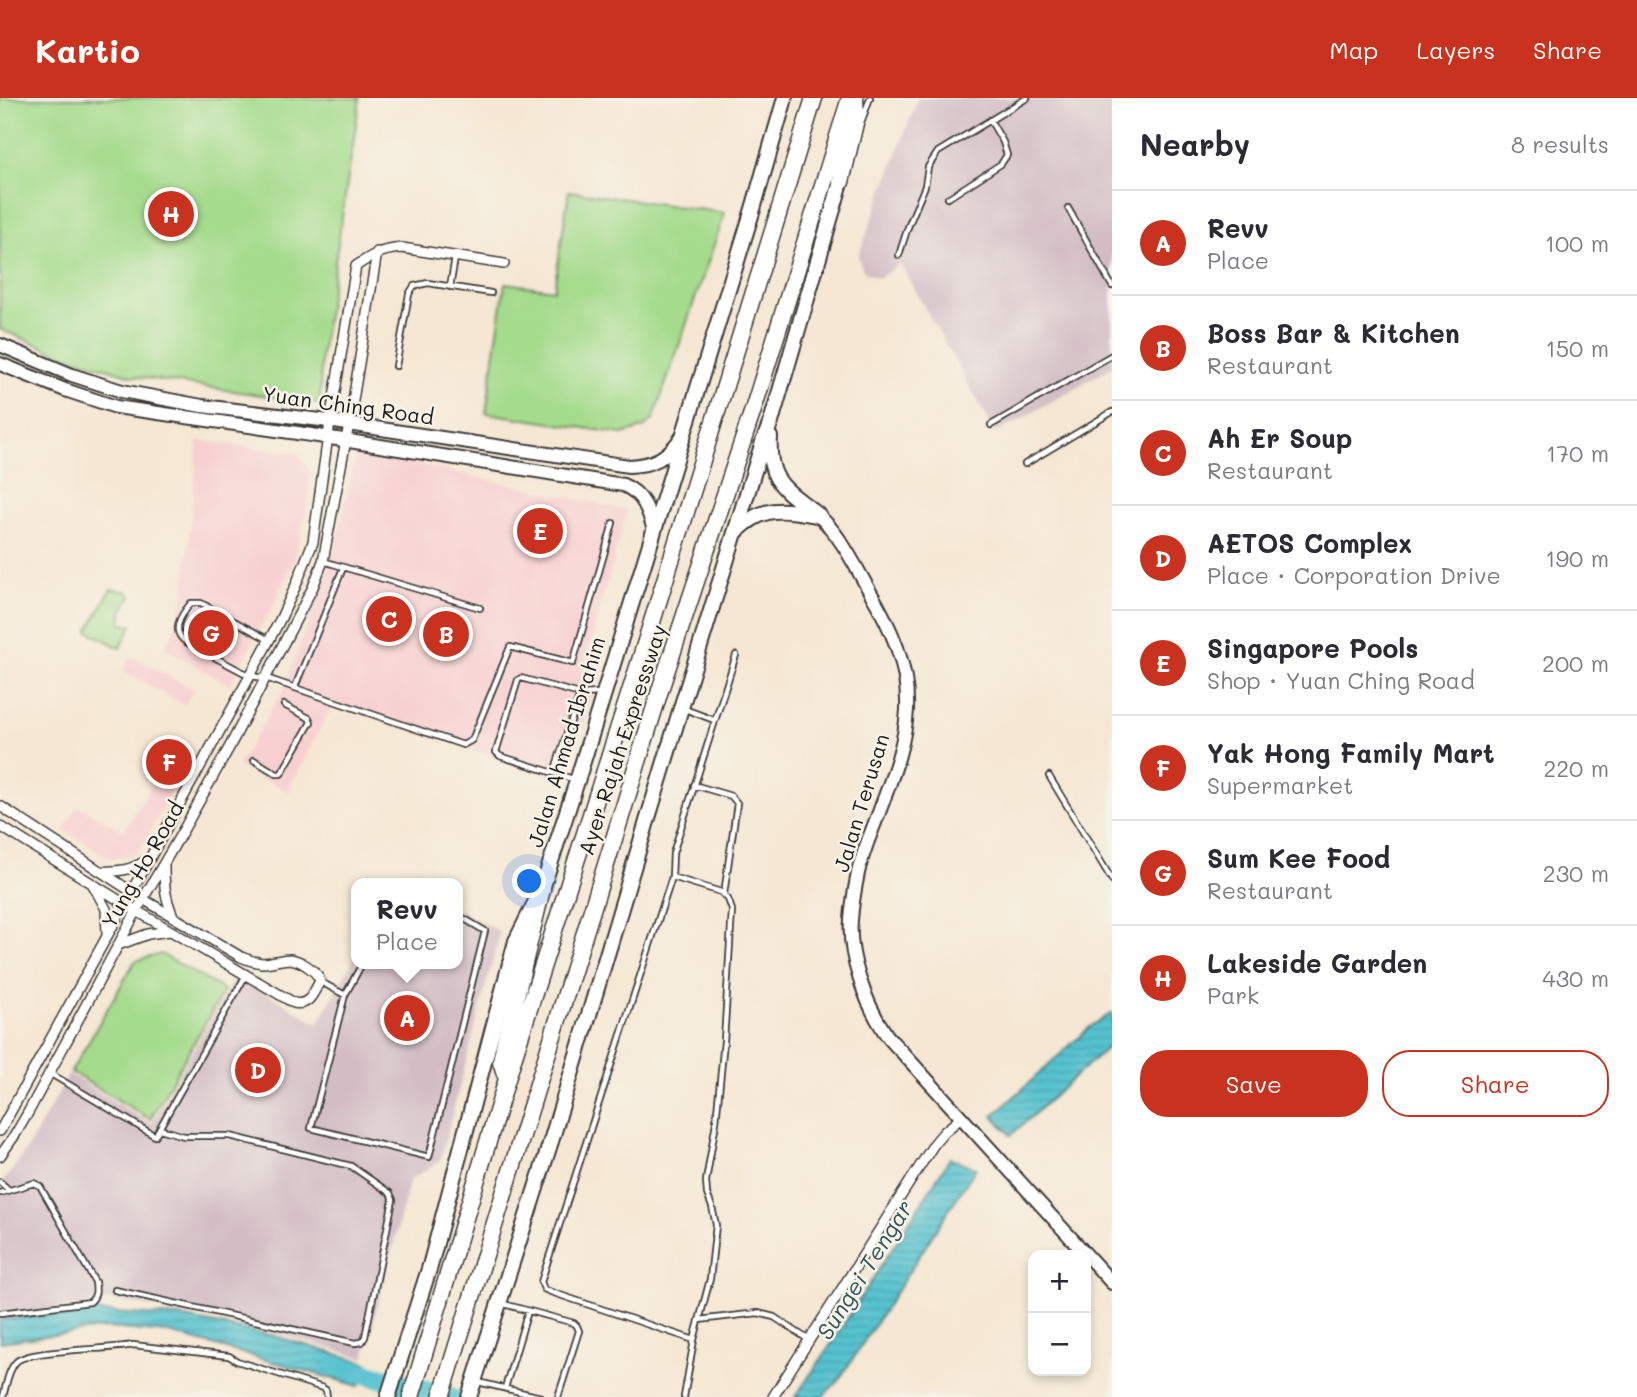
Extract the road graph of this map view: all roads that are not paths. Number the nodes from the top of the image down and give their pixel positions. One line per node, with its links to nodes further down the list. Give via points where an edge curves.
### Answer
1 (785, 98): 26 (main road, Jalan Ahmad Ibrahim)
2 (814, 98): 76 (highway, Ayer Rajah Expressway)
3 (852, 98): 7 (highway, via 856,119); 98 (highway, Ayer Rajah Expressway, via 662,684)
4 (870, 98): 7 (lane)
5 (1027, 98): 6 (lane)
6 (990, 120): 8 (lane, via 1007,155 1001,164); 11 (lane, via 938,152 928,167)
7 (841, 183): 23 (main road)
8 (948, 198)
9 (1068, 208): 14 (lane)
10 (377, 252): 12 (street, via 402,248); 22 (street, Yung Ho Road, via 356,266); 24 (street, Yung Ho Road)
11 (899, 255)
12 (455, 257): 13 (street); 15 (lane)
13 (504, 264)
14 (1112, 286)
15 (450, 287): 16 (lane); 20 (lane, via 414,286)
16 (491, 293)
17 (0, 345): 22 (street, Yuan Ching Road, via 122,391)
18 (1112, 355): 25 (lane)
19 (0, 364): 27 (street, Yuan Ching Road, via 116,407)
20 (396, 366)
21 (1112, 412): 29 (lane)
22 (330, 421): 24 (street, Yuan Ching Road); 27 (street, Yung Ho Road)
23 (771, 422): 30 (main road, via 772,471 779,484); 33 (main road)
24 (349, 424): 26 (street, Yuan Ching Road, via 629,466 644,466 660,458); 28 (street, Yung Ho Road)
25 (991, 425)
26 (685, 432): 32 (main road, Jalan Ahmad Ibrahim)
27 (327, 438): 28 (street, Yuan Ching Road); 37 (street, Yung Ho Road, via 313,542)
28 (346, 441): 32 (street, Yuan Ching Road, via 623,485 643,500); 34 (street, Yung Ho Road)
29 (1025, 464)
30 (819, 516): 33 (main road, via 761,513); 77 (street, Jalan Terusan, via 832,528 887,620 906,680 903,742 859,870 853,902 850,922 856,964 884,1032)
31 (613, 523): 41 (lane, via 573,663 510,647 472,740 463,745)
32 (654, 531): 42 (main road, Jalan Ahmad Ibrahim)
33 (736, 532): 45 (main road)
34 (324, 561): 35 (lane); 40 (street, Yung Ho Road)
35 (344, 568): 36 (lane); 41 (lane)
36 (480, 608)
37 (269, 639): 39 (street, Yung Ho Road); 39 (lane, via 201,603 191,603 186,609 178,626 180,638)
38 (736, 655): 46 (lane)
39 (250, 676): 40 (lane); 54 (street, Yung Ho Road)
40 (265, 678): 41 (lane); 55 (street, Yung Ho Road)
41 (295, 687)
42 (605, 692): 43 (lane); 50 (main road, Jalan Ahmad Ibrahim)
43 (580, 694): 48 (lane); 48 (lane, via 522,677 518,680 497,753)
44 (284, 705): 47 (lane, via 311,722 283,773)
45 (681, 708): 46 (lane); 86 (main road)
46 (714, 720): 51 (lane)
47 (254, 760)
48 (554, 772): 50 (lane)
49 (1049, 776): 58 (lane)
50 (577, 781): 60 (main road, Jalan Ahmad Ibrahim)
51 (694, 785): 57 (lane, via 673,853); 62 (lane, via 732,796 737,803)
52 (0, 806): 56 (street)
53 (0, 826): 59 (street)
54 (150, 857): 56 (street, via 126,871); 61 (street, Yung Ho Road)
55 (164, 863): 63 (street, Yung Ho Road); 66 (street, via 164,888)
56 (99, 870): 61 (street)
57 (672, 877): 62 (lane); 90 (lane, via 541,1282 548,1291)
58 (1112, 880)
59 (92, 883): 64 (street); 69 (street, via 106,909)
60 (542, 889): 76 (highway, via 501,1061); 96 (main road, Jalan Ahmad Ibrahim, via 516,941 430,1266)
61 (132, 892): 63 (street); 64 (street, Yung Ho Road)
62 (724, 895): 89 (lane, via 732,910 724,1041 706,1181 716,1225 710,1279)
63 (143, 899): 65 (street, Yung Ho Road); 66 (street)
64 (125, 904): 65 (street); 69 (street, Yung Ho Road)
65 (137, 911): 68 (street); 70 (street, Yung Ho Road)
66 (173, 917): 73 (street, via 241,957 265,963 295,960 317,973)
67 (463, 918): 74 (lane, via 485,931 429,1157 311,1128)
68 (171, 931): 70 (street); 72 (street)
69 (107, 938): 79 (street, Yung Ho Road)
70 (118, 945): 75 (street, Yung Ho Road)
71 (359, 969): 74 (lane)
72 (246, 975): 73 (street, via 302,1004 309,1001); 78 (lane)
73 (320, 981): 74 (lane)
74 (345, 995)
75 (49, 1073): 78 (lane, via 155,1136); 80 (street, Yung Ho Road)
76 (506, 1079): 97 (highway, Ayer Rajah Expressway)
77 (961, 1118): 84 (street, Jalan Terusan); 91 (street, via 934,1144)
78 (160, 1129): 85 (lane, via 184,1136 230,1136 351,1166 390,1193 393,1200 365,1337 355,1343)
79 (0, 1131)
80 (0, 1156)
81 (0, 1182): 82 (lane)
82 (9, 1190): 83 (lane); 88 (lane, via 34,1183 40,1186 96,1291 90,1302)
83 (0, 1193)
84 (1112, 1283)
85 (115, 1290)
86 (500, 1303): 87 (lane); 93 (main road)
87 (528, 1311): 92 (lane); 100 (lane, via 578,1326)
88 (0, 1313)
89 (699, 1320): 90 (lane); 91 (lane, via 758,1313 774,1317)
90 (694, 1340): 101 (lane)
91 (809, 1340): 102 (street)
92 (505, 1388): 93 (lane); 99 (lane)
93 (472, 1389)
94 (3, 1397): 95 (lane, via 17,1360 133,1345 229,1356 323,1388)
95 (327, 1397)
96 (388, 1397)
97 (411, 1397)
98 (441, 1397)
99 (541, 1397)
100 (558, 1397)
101 (684, 1397)
102 (773, 1397)

